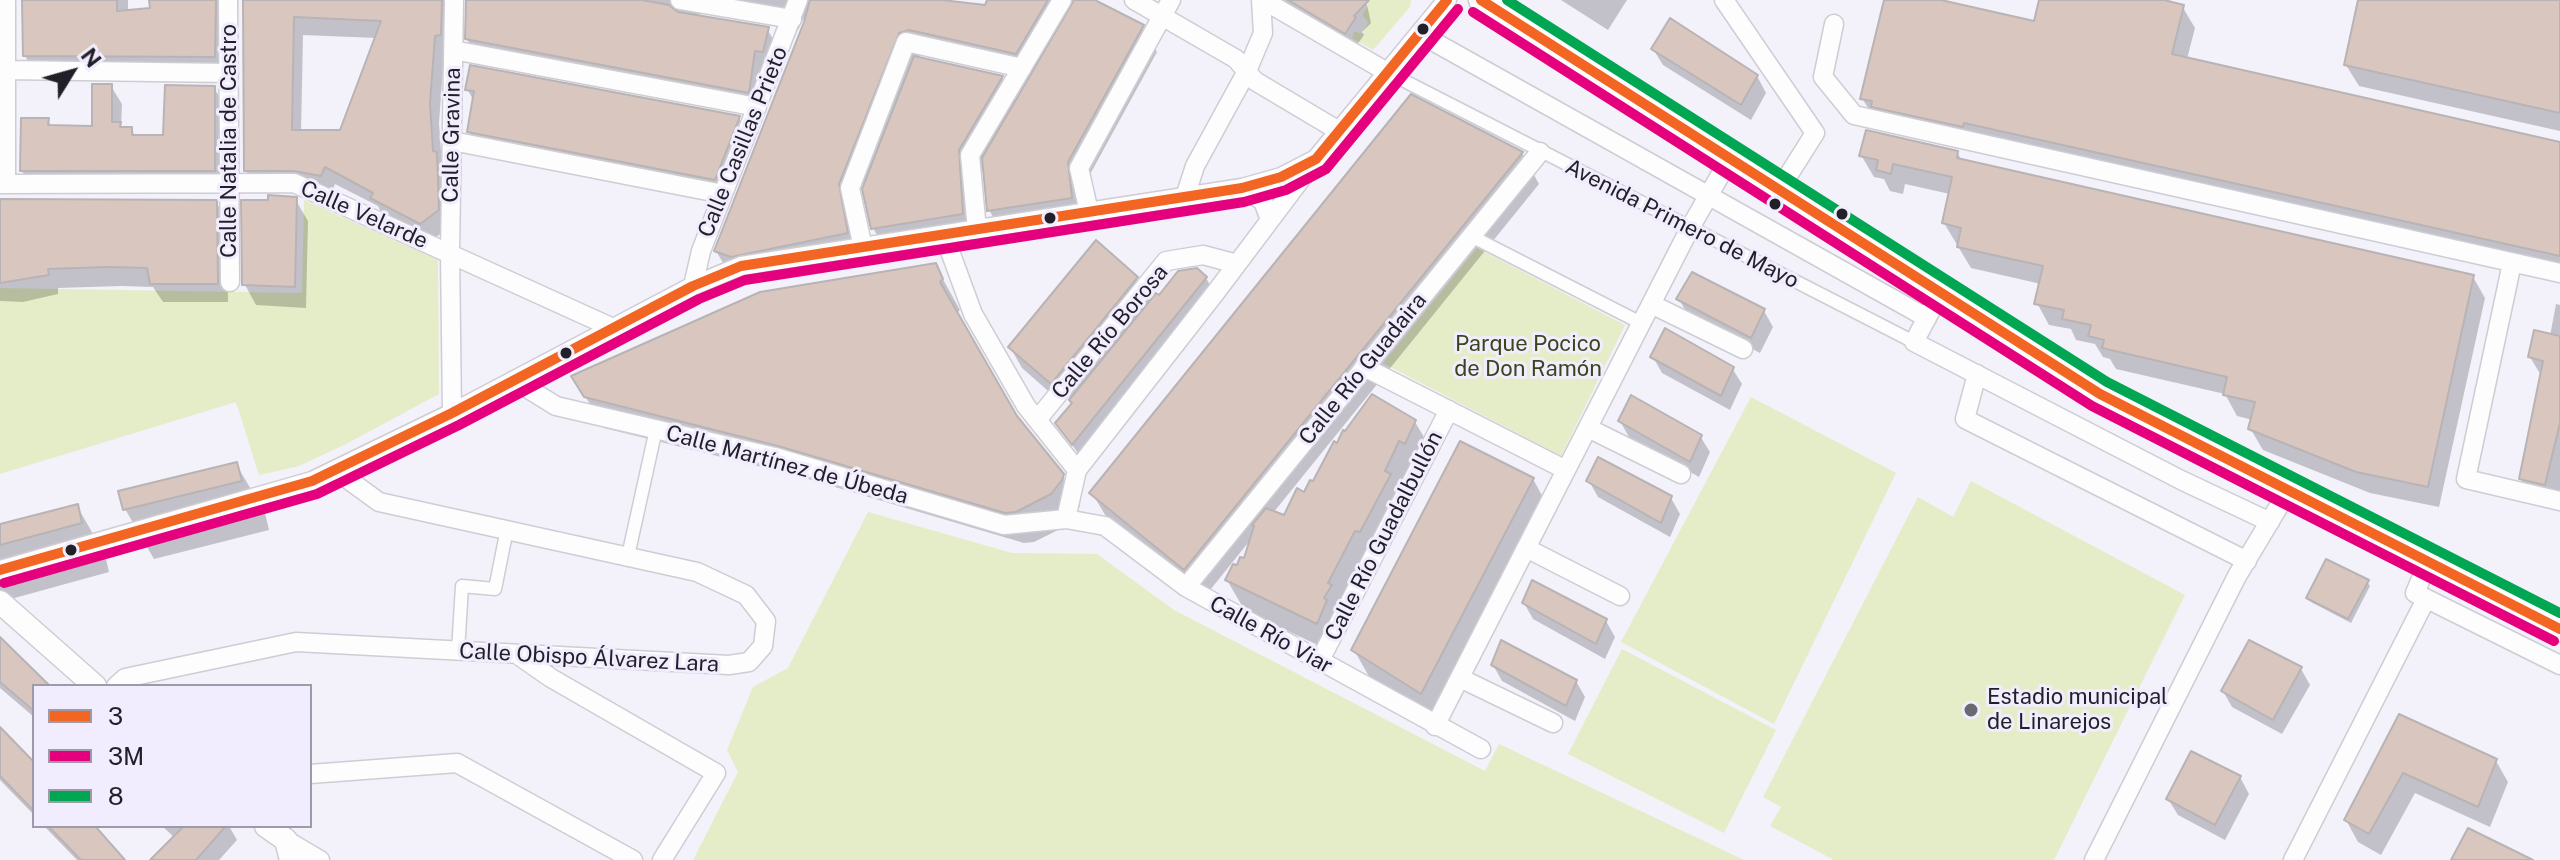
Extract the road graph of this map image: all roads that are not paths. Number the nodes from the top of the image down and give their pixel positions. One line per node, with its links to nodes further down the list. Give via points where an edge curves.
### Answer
1 (6, 0): 18 (street)
2 (228, 0): 21 (street, Calle Natalia de Castro)
3 (454, 0): 16 (street, Calle Gravina)
4 (680, 0): 13 (street)
5 (798, 0): 13 (street, Calle Casillas Prieto)
6 (1062, 0): 17 (street)
7 (1134, 0): 12 (street)
8 (1262, 0): 19 (street, via 1263,33); 20 (street)
9 (1447, 0): 15 (street)
10 (1481, 0): 26 (main road)
11 (1724, 0): 31 (street, via 1815,133)
12 (1166, 8): 19 (street); 35 (street, via 1079,168)
13 (792, 19): 22 (street, Calle Casillas Prieto)
14 (1834, 24): 43 (street, via 1823,77 1854,115)
15 (1420, 34): 20 (street); 33 (street, Avenida Primero de Mayo)
16 (453, 50): 22 (street); 24 (street, Calle Gravina)
17 (1022, 68): 38 (street, via 970,155); 41 (street, via 906,42 850,188)
18 (6, 70): 21 (street); 29 (street)
19 (1247, 71): 23 (street, via 1255,81); 34 (street, via 1195,166)
20 (1387, 72): 23 (street); 25 (street, Avenida Primero de Mayo)
21 (229, 73): 28 (street, Calle Natalia de Castro)
22 (757, 107): 32 (street, Calle Casillas Prieto)
23 (1339, 131): 27 (street)
24 (452, 141): 32 (street); 42 (street, Calle Gravina)
25 (1540, 152): 37 (street, Avenida Primero de Mayo); 40 (street, Calle Río Guadaira)
26 (1730, 158): 31 (main road); 33 (street)
27 (1316, 159): 30 (street); 36 (street)
28 (229, 183): 29 (street, Calle Velarde); 42 (street, Calle Velarde, via 294,183); 46 (street, Calle Natalia de Castro)
29 (3, 184)
30 (1242, 188): 34 (street); 36 (street, via 1263,201)
31 (1779, 190): 48 (main road)
32 (723, 194): 47 (street, Calle Casillas Prieto)
33 (1709, 195): 37 (street); 50 (street, Avenida Primero de Mayo)
34 (1185, 197): 35 (street)
35 (1089, 212): 38 (street)
36 (1270, 220): 44 (street)
37 (1690, 228): 49 (street); 53 (street, Avenida Primero de Mayo)
38 (977, 230): 39 (street)
39 (944, 235): 41 (street); 60 (street, via 973,314)
40 (1471, 236): 51 (street); 55 (street, Calle Río Guadaira)
41 (863, 248): 47 (street, via 741,266)
42 (450, 253): 52 (street, Calle Velarde); 59 (street, Calle Gravina)
43 (2512, 263): 45 (street); 68 (street, via 2466,479)
44 (1237, 264): 60 (street, Calle Río Borosa, via 1203,255 1166,261); 64 (street)
45 (2560, 273)
46 (230, 282)
47 (693, 286): 52 (street)
48 (1940, 293): 50 (street); 67 (main road, via 2100,394)
49 (1651, 304): 51 (street); 54 (street)
50 (1927, 318): 53 (street)
51 (1641, 323): 61 (street)
52 (613, 328): 57 (street)
53 (1914, 342): 56 (street, Avenida Primero de Mayo)
54 (1743, 349)
55 (1364, 367): 58 (street); 77 (street, Calle Río Guadaira)
56 (1977, 374): 70 (street, Avenida Primero de Mayo); 74 (street, via 1965,419)
57 (514, 380): 59 (street); 62 (street, Calle Martínez de Úbeda, via 556,406)
58 (1449, 410): 65 (street); 84 (street, Calle Río Guadalbullón)
59 (452, 413): 63 (street)
60 (1037, 420): 64 (street)
61 (1588, 428): 65 (street); 66 (street)
62 (656, 429): 69 (street, Calle Martínez de Úbeda, via 775,457 1004,525); 73 (street)
63 (335, 470): 71 (street, Calle Obispo Álvarez Lara, via 379,502); 76 (street)
64 (1077, 470): 69 (street)
65 (1566, 470): 72 (street)
66 (1681, 474)
67 (2288, 491): 70 (street); 75 (main road)
68 (2560, 501)
69 (1066, 519): 77 (street, Calle Río Viar, via 1105,526)
70 (2270, 522): 74 (street)
71 (507, 529): 73 (street, Calle Obispo Álvarez Lara); 82 (street, via 495,589 462,586)
72 (1526, 548): 78 (street); 86 (street)
73 (628, 556): 83 (street, Calle Obispo Álvarez Lara, via 697,572 746,595 766,621 763,646 749,662 729,665)
74 (2247, 561): 98 (street)
75 (2428, 562): 79 (street, via 2415,593); 81 (main road)
76 (0, 570)
77 (1186, 587): 84 (street, Calle Río Viar)
78 (1620, 596)
79 (2426, 599): 85 (street); 99 (street)
80 (0, 602): 87 (street)
81 (2560, 629)
82 (458, 651): 83 (street, Calle Obispo Álvarez Lara); 88 (street, Calle Obispo Álvarez Lara, via 296,642 125,678)
83 (516, 654): 97 (street, via 716,773)
84 (1319, 662): 90 (street, Calle Río Viar)
85 (2560, 665)
86 (1460, 678): 89 (street); 90 (street)
87 (93, 684)
88 (118, 684)
89 (1553, 723)
90 (1435, 726): 91 (street, Calle Río Viar)
91 (1481, 749)
92 (312, 774): 96 (street, via 457,763)
93 (268, 828): 94 (street)
94 (289, 850): 95 (street)
95 (320, 860)
96 (633, 860)
97 (662, 860)
98 (2094, 860)
99 (2293, 860)

